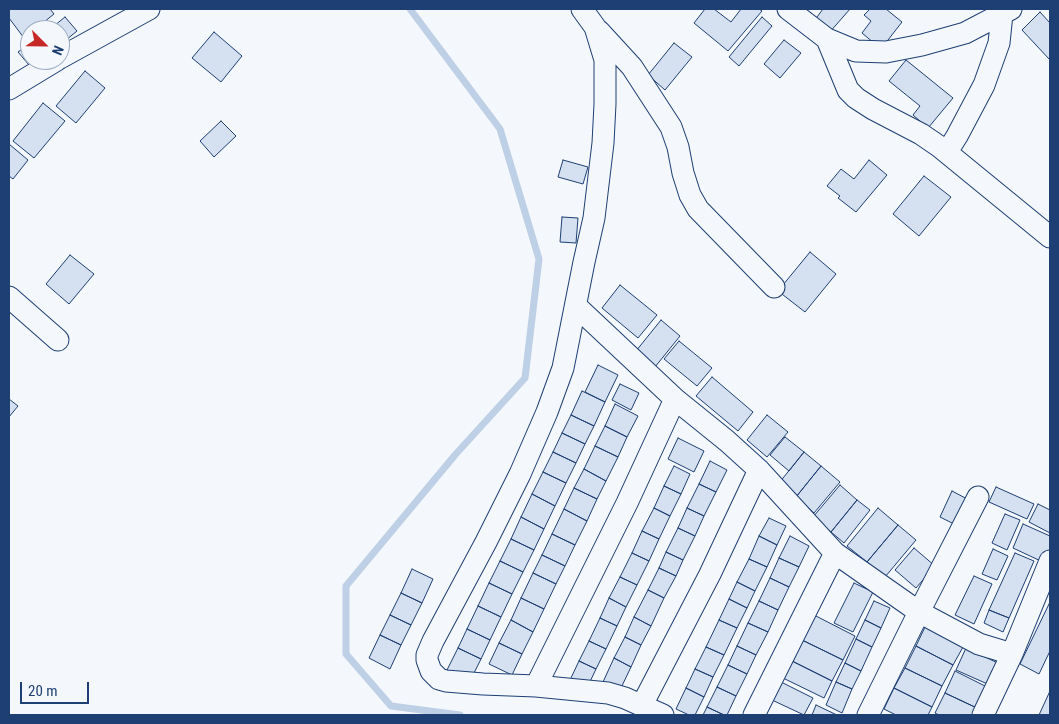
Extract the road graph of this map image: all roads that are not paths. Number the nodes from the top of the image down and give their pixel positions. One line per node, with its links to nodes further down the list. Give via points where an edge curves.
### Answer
1 (148, 9): 7 (street)
2 (582, 9): 5 (street)
3 (788, 9): 6 (street)
4 (1006, 11): 6 (street, via 964,33 886,52 856,52); 10 (street, via 984,85)
5 (595, 28): 12 (street, via 632,67 671,127 690,196 698,209); 14 (street, via 605,60 606,104 594,218)
6 (827, 39): 10 (street, via 852,94)
7 (70, 53)
8 (41, 70): 9 (street)
9 (9, 89)
10 (947, 152): 11 (street)
11 (1050, 237)
12 (774, 287)
13 (9, 298): 15 (street)
14 (576, 306): 16 (street); 23 (street, via 563,368 547,412 486,542 427,655 431,671 446,682)
15 (58, 340)
16 (675, 399): 17 (street); 23 (street)
17 (759, 470): 19 (street); 24 (street, via 710,574)
18 (978, 497): 21 (street)
19 (836, 553): 21 (street); 26 (street)
20 (1050, 561): 22 (street)
21 (919, 612): 22 (street, via 980,644); 27 (street)
22 (1012, 654): 28 (street)
23 (536, 686): 24 (street, via 608,694)
24 (642, 704): 25 (street)
25 (663, 715)
26 (754, 715)
27 (868, 715)
28 (983, 715)

